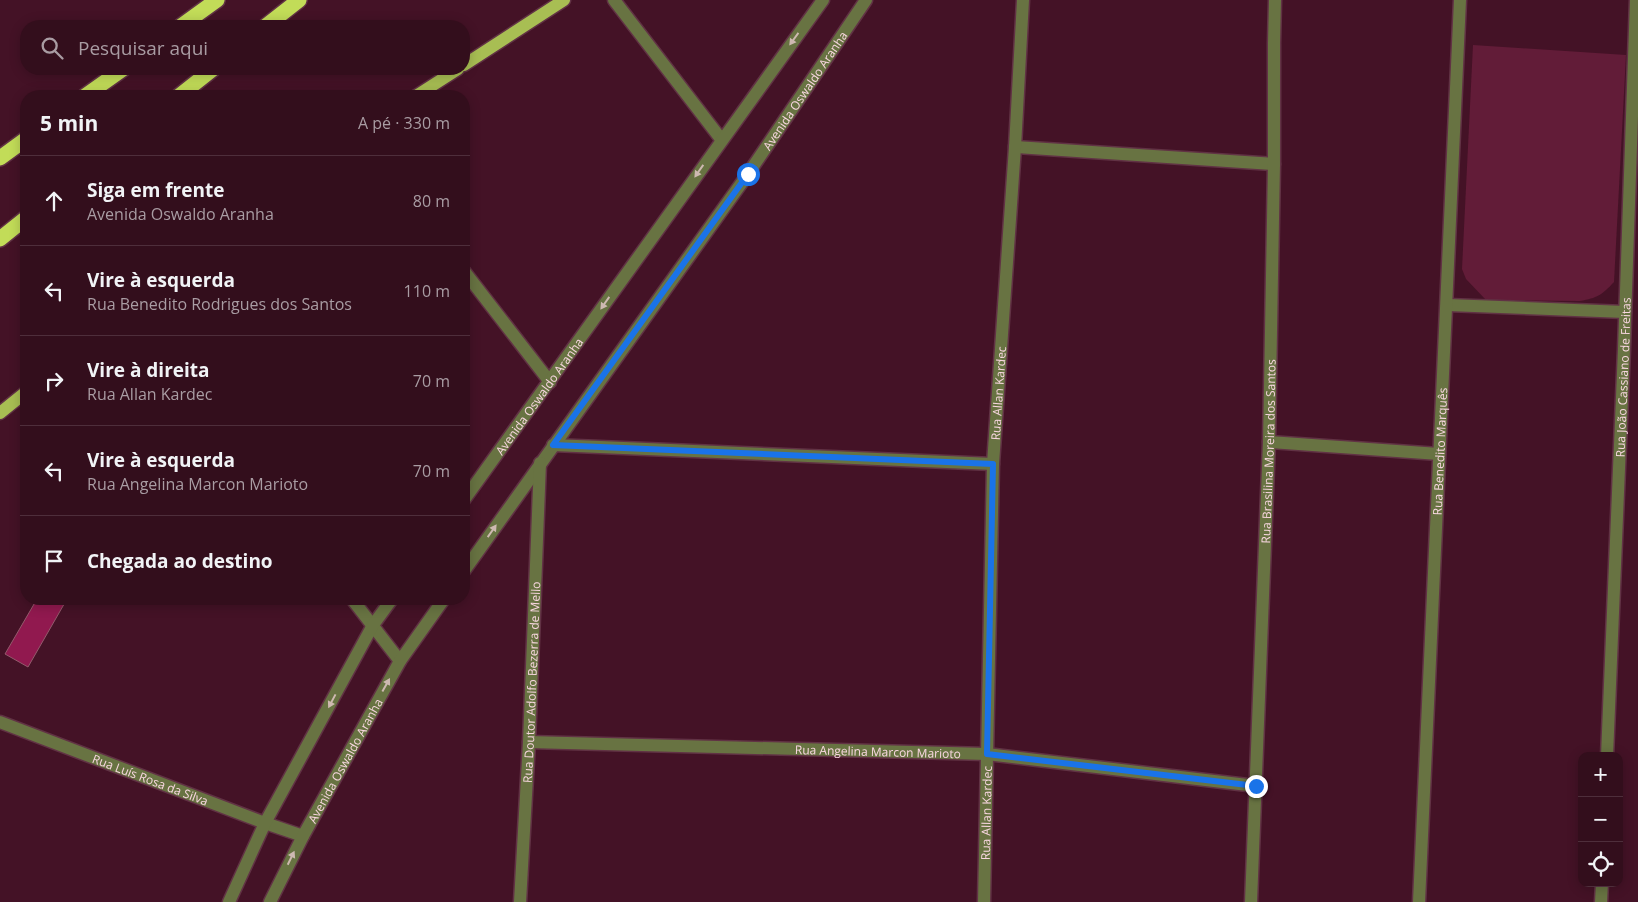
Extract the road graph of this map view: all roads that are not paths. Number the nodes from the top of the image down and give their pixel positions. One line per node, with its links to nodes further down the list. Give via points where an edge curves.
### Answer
1 (217, 0): 11 (highway)
2 (299, 0): 12 (highway)
3 (564, 0): 13 (main road)
4 (614, 0): 20 (street)
5 (823, 0): 20 (street, Avenida Oswaldo Aranha, one-way to 20)
6 (866, 0): 34 (street, Avenida Oswaldo Aranha, via 748,174)
7 (1275, 0): 24 (street, Rua Brasilina Moreira dos Santos)
8 (1460, 0): 28 (street, Rua Benedito Marquês)
9 (1636, 0): 29 (street, Rua João Cassiano de Freitas)
10 (1021, 2): 22 (street, Rua Allan Kardec)
11 (189, 20)
12 (274, 20)
13 (470, 61)
14 (114, 75): 17 (highway)
15 (205, 75): 18 (highway)
16 (449, 75): 19 (main road)
17 (93, 90)
18 (187, 90)
19 (425, 90)
20 (721, 139): 30 (street, Avenida Oswaldo Aranha, one-way to 30)
21 (20, 143): 23 (highway)
22 (1015, 147): 24 (street); 37 (street, Rua Allan Kardec)
23 (0, 158)
24 (1274, 164): 33 (street, Rua Brasilina Moreira dos Santos)
25 (20, 223): 26 (highway)
26 (0, 239)
27 (470, 280): 30 (street)
28 (1448, 304): 29 (street); 35 (street, Rua Benedito Marquês)
29 (1625, 312): 47 (street, Rua João Cassiano de Freitas)
30 (550, 382): 38 (street, Avenida Oswaldo Aranha)
31 (20, 397): 32 (main road)
32 (0, 413)
33 (1269, 442): 35 (street); 49 (street, Rua Brasilina Moreira dos Santos)
34 (553, 445): 36 (street, Avenida Oswaldo Aranha); 37 (street)
35 (1440, 454): 58 (street, Rua Benedito Marquês)
36 (540, 463): 39 (street, Avenida Oswaldo Aranha, one-way to 36); 46 (street, Rua Doutor Adolfo Bezerra de Mello)
37 (993, 464): 48 (street, Rua Allan Kardec)
38 (470, 492)
39 (470, 562)
40 (357, 605): 43 (street)
41 (388, 605): 43 (street)
42 (440, 605): 44 (street, Avenida Oswaldo Aranha)
43 (373, 625): 44 (street); 50 (street, one-way to 50)
44 (400, 661): 51 (street, Avenida Oswaldo Aranha, one-way to 44)
45 (0, 722): 50 (street, Rua Luís Rosa da Silva)
46 (529, 742): 48 (street, Rua Angelina Marcon Marioto); 55 (street, Rua Doutor Adolfo Bezerra de Mello)
47 (1608, 752)
48 (987, 754): 49 (street, Rua Angelina Marcon Marioto); 56 (street, Rua Allan Kardec)
49 (1256, 786): 57 (street, Rua Brasilina Moreira dos Santos)
50 (266, 823): 51 (street, Rua Luís Rosa da Silva); 53 (street)
51 (303, 836): 54 (street, Avenida Oswaldo Aranha, one-way to 51)
52 (1602, 887): 59 (street)
53 (229, 902)
54 (270, 902)
55 (520, 902)
56 (984, 902)
57 (1251, 902)
58 (1419, 902)
59 (1602, 902)

